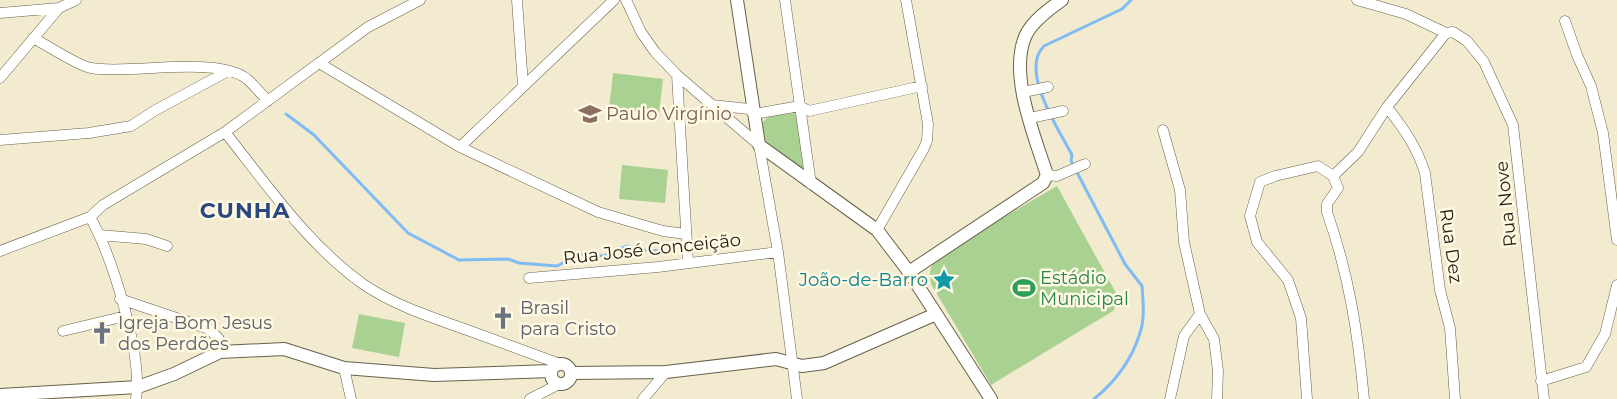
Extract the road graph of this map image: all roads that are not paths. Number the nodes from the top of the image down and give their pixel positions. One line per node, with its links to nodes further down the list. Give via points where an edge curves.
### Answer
1 (76, 0): 11 (street)
2 (420, 0): 16 (street, via 368,27)
3 (517, 0): 20 (street)
4 (614, 0): 20 (street)
5 (626, 0): 18 (street, via 641,32)
6 (737, 0): 29 (street)
7 (784, 0): 26 (street)
8 (1062, 0): 23 (street, via 1025,35 1019,62)
9 (1357, 0): 14 (street, via 1406,14)
10 (908, 1): 21 (street)
11 (59, 8): 12 (street); 15 (street)
12 (0, 13)
13 (1565, 21): 44 (street, via 1591,86 1603,133)
14 (1446, 33): 27 (street); 63 (street, Rua Nove, via 1454,32 1484,62 1513,125)
15 (33, 38): 17 (street, via 90,68 180,66); 19 (street)
16 (319, 63): 24 (street); 35 (street)
17 (229, 70): 24 (street, via 246,78); 33 (street, via 131,126 90,133)
18 (677, 75): 25 (street); 42 (street)
19 (0, 78)
20 (523, 86): 35 (street)
21 (922, 86): 26 (street, via 809,111); 41 (street, via 928,124 927,141)
22 (1046, 88): 23 (street)
23 (1027, 91): 30 (street)
24 (268, 101): 32 (street)
25 (711, 105): 29 (street, via 749,109); 34 (street)
26 (800, 106): 29 (street); 39 (street)
27 (1387, 107): 38 (street, via 1358,152); 76 (street, Rua Dez, via 1411,138 1425,173 1440,290 1450,328)
28 (1059, 112): 30 (street)
29 (754, 114): 34 (street)
30 (1034, 117): 37 (street)
31 (1163, 130): 54 (street, via 1180,190 1184,242)
32 (225, 132): 40 (street, via 103,205); 60 (street, via 293,217 321,247 364,284 438,321)
33 (0, 140)
34 (759, 145): 39 (street); 47 (street)
35 (460, 147): 42 (street, via 598,212 663,231)
36 (1084, 164): 37 (street, via 1057,176)
37 (1047, 175): 49 (street, via 1043,184)
38 (1333, 176): 74 (street, via 1318,166 1260,182 1250,216 1257,242 1288,280 1301,318); 75 (street, via 1338,188 1327,204 1327,212 1349,284 1358,333)
39 (811, 184): 41 (street)
40 (90, 217): 43 (street); 46 (street)
41 (878, 230): 49 (street)
42 (686, 234): 48 (street)
43 (100, 235): 45 (street, via 146,238); 52 (street)
44 (1617, 240)
45 (168, 246)
46 (0, 251)
47 (778, 252): 48 (street, Rua José Conceição); 58 (street)
48 (688, 262): 50 (street, Rua José Conceição)
49 (909, 272): 53 (street)
50 (529, 278)
51 (1617, 286): 63 (street, via 1605,334 1586,367)
52 (120, 299): 55 (street); 57 (street, via 209,329 219,340)
53 (936, 314): 58 (street, via 824,363 802,366); 71 (street)
54 (1200, 314): 72 (street, via 1184,336); 73 (street, via 1214,339)
55 (126, 316): 56 (street); 65 (street, via 134,345)
56 (64, 331)
57 (220, 352): 59 (street, via 284,349); 65 (street)
58 (792, 362): 61 (street, via 776,359); 70 (street)
59 (344, 368): 60 (street, via 434,375); 67 (street)
60 (555, 368): 62 (street, via 566,365); 64 (street, via 552,378)
61 (666, 372): 62 (street); 69 (street)
62 (571, 373): 64 (street, via 568,382)
63 (1541, 381): 77 (street, Rua Nove)
64 (559, 384): 68 (street)
65 (137, 393): 66 (street)
66 (0, 395)
67 (351, 399)
68 (530, 399)
69 (643, 399)
70 (797, 399)
71 (991, 399)
72 (1170, 399)
73 (1217, 399)
74 (1307, 399)
75 (1364, 399)
76 (1455, 399)
77 (1544, 399)

